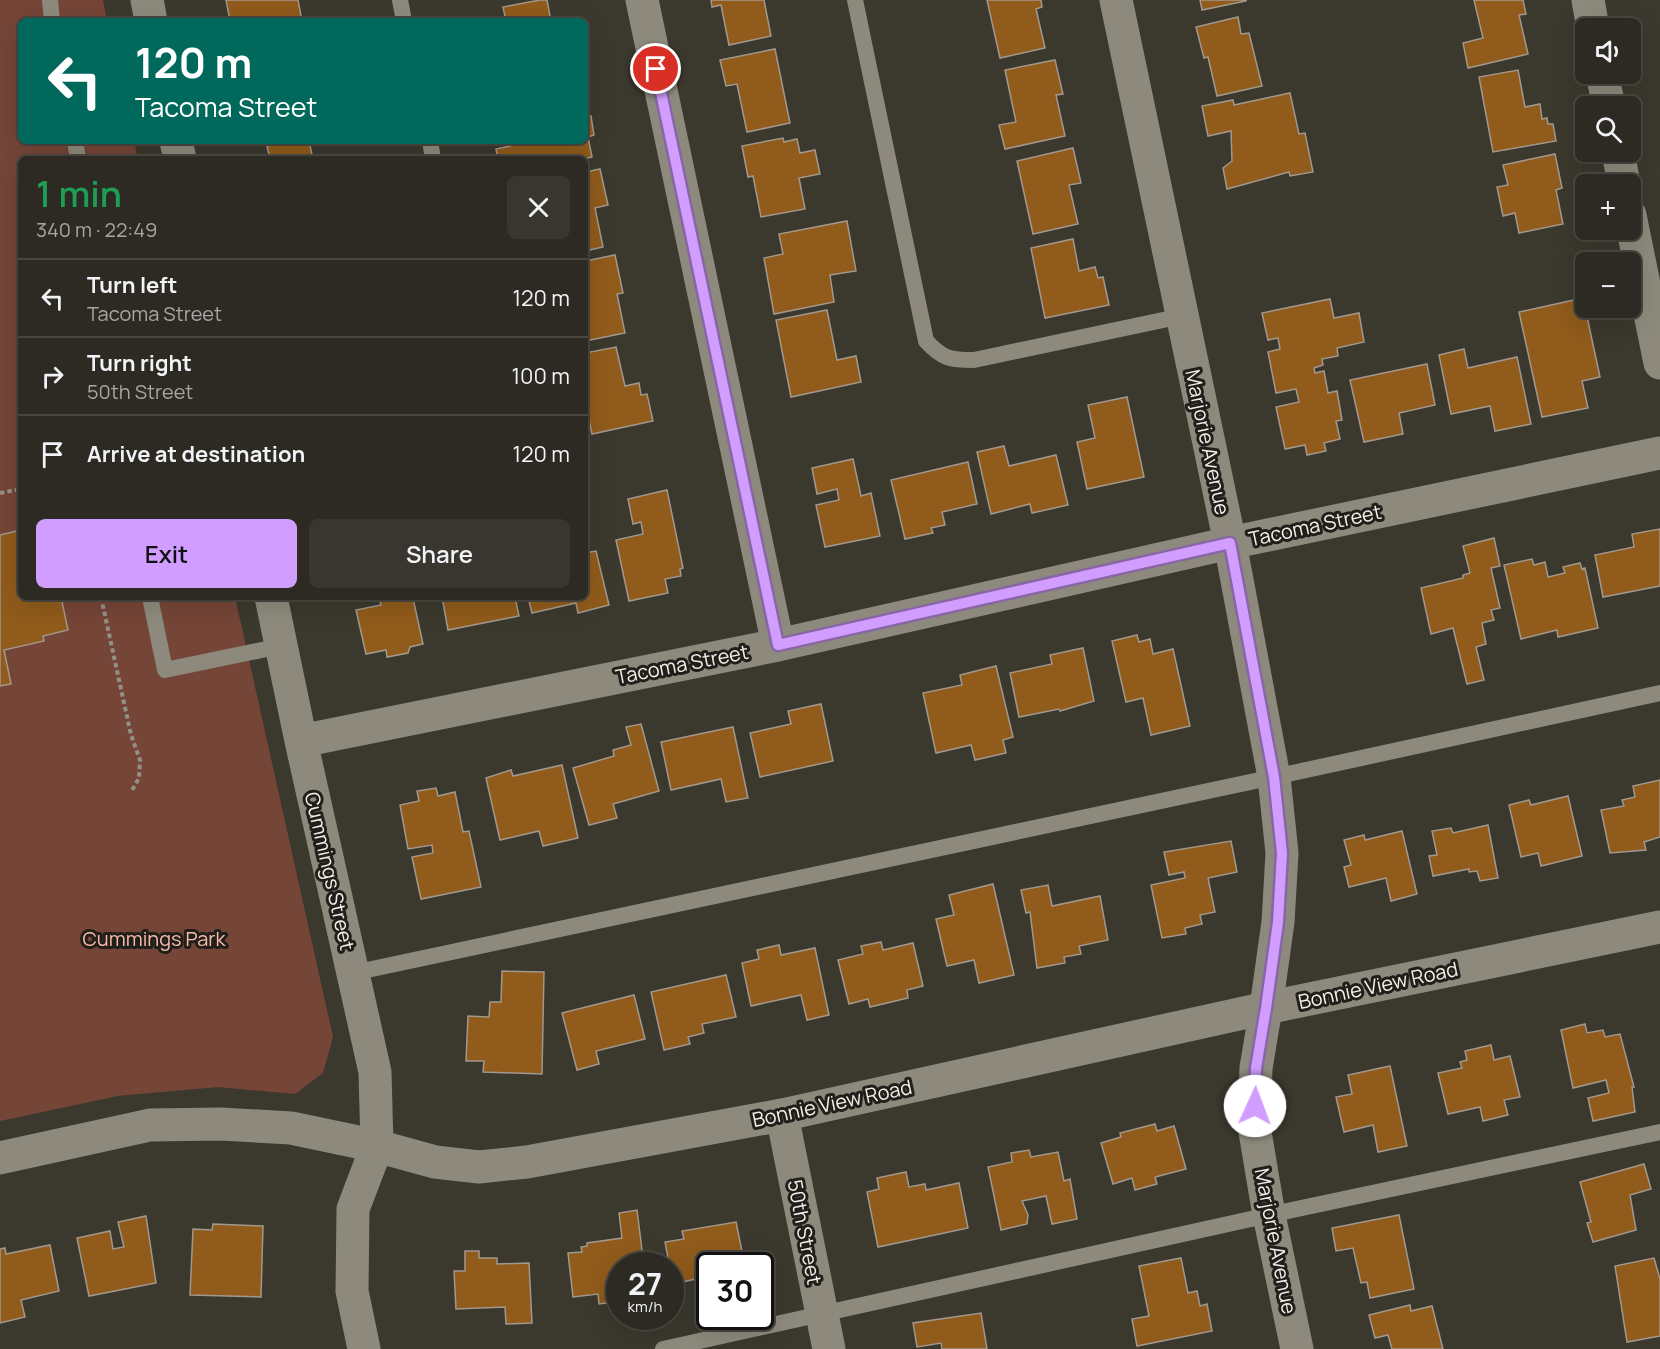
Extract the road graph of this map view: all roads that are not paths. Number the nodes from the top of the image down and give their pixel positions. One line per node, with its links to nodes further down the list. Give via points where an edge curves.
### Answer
1 (50, 0): 8 (lane)
2 (147, 0): 9 (street)
3 (400, 0): 10 (lane)
4 (642, 0): 19 (street)
5 (855, 0): 13 (lane, via 926,341 937,352 950,360 974,360)
6 (1116, 0): 13 (street, Marjorie Avenue)
7 (1588, 0): 11 (street)
8 (52, 18)
9 (150, 18)
10 (403, 18)
11 (1591, 18)
12 (1635, 240): 14 (street)
13 (1182, 316): 16 (street, Marjorie Avenue)
14 (1660, 363)
15 (1660, 453): 16 (street, Tacoma Street)
16 (1230, 543): 19 (street, Tacoma Street); 23 (street, Marjorie Avenue)
17 (151, 600): 20 (lane, via 165,670)
18 (272, 600): 20 (street, Cummings Street)
19 (778, 645): 22 (street, Tacoma Street)
20 (281, 646): 22 (street, Cummings Street)
21 (1660, 693): 23 (lane)
22 (301, 741): 25 (street, Cummings Street)
23 (1274, 777): 25 (lane); 26 (street, Marjorie Avenue, via 1282,853 1278,922)
24 (1660, 927): 26 (street, Bonnie View Road)
25 (353, 973): 29 (street, Cummings Street, via 375,1072)
26 (1266, 1008): 27 (street, Bonnie View Road); 31 (street, Marjorie Avenue, via 1256,1068 1254,1126)
27 (782, 1115): 29 (street, Bonnie View Road, via 527,1162 479,1167 435,1162); 32 (street, 50th Street)
28 (1660, 1132): 31 (lane)
29 (377, 1146): 30 (street, Bonnie View Road, via 291,1128 150,1125); 33 (street, via 353,1209 352,1292)
30 (0, 1158)
31 (1269, 1215): 32 (lane); 36 (street, Marjorie Avenue)
32 (821, 1315): 34 (lane); 35 (street, 50th Street)
33 (364, 1349)
34 (663, 1349)
35 (829, 1349)
36 (1297, 1349)

